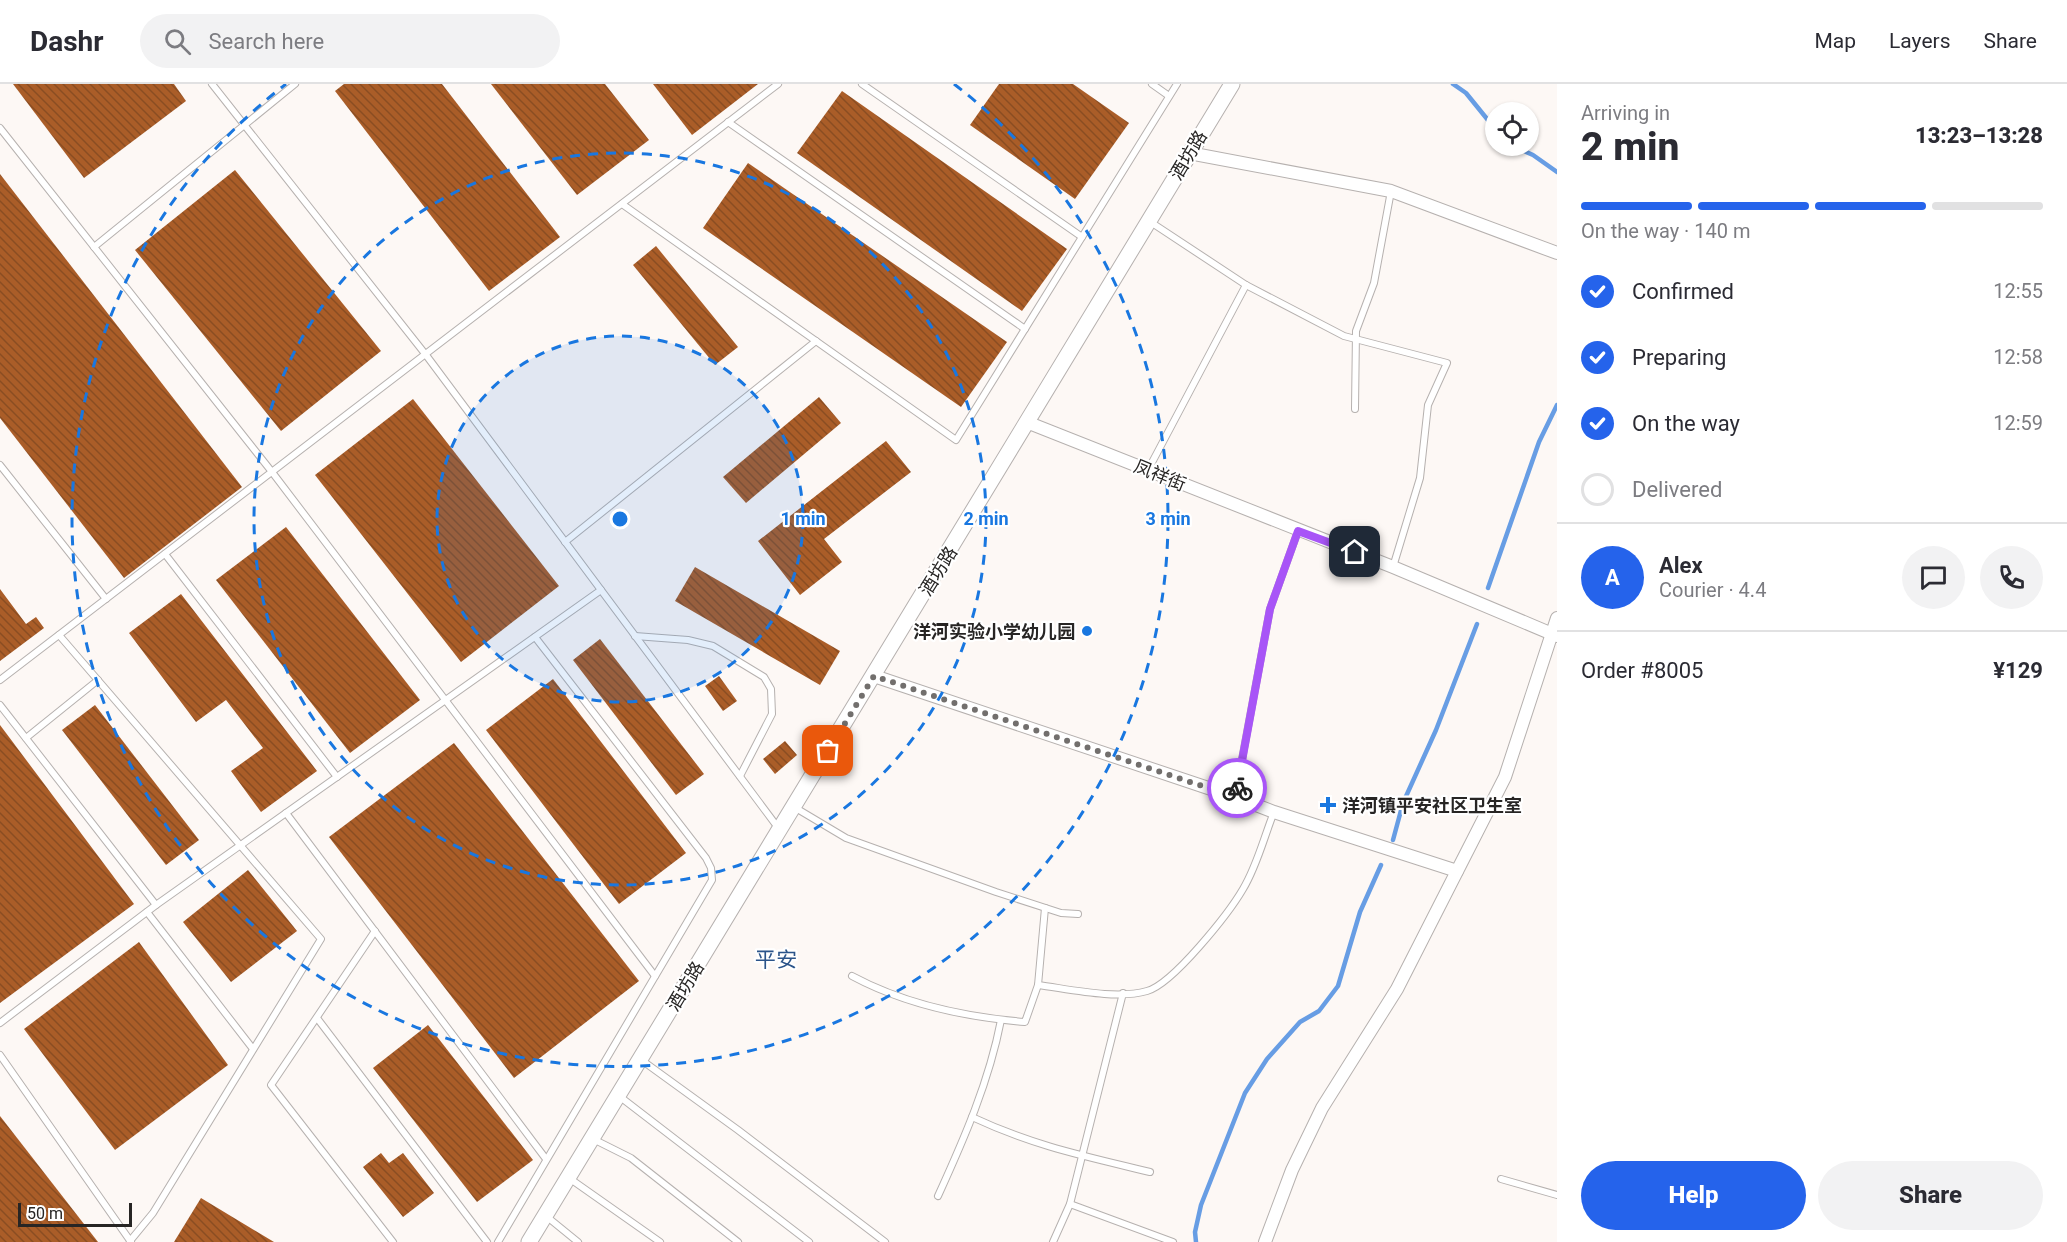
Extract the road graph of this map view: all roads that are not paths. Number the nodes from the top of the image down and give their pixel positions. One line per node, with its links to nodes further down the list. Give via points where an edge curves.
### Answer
1 (212, 84): 10 (lane)
2 (295, 84): 10 (lane)
3 (778, 84): 9 (lane)
4 (862, 84): 16 (lane)
5 (1152, 84): 8 (lane)
6 (1177, 84): 8 (lane)
7 (1232, 84): 12 (street, 酒坊路)
8 (1169, 96): 16 (lane)
9 (728, 122): 14 (lane); 20 (lane)
10 (243, 123): 17 (lane); 23 (lane)
11 (0, 128): 17 (lane)
12 (1188, 153): 13 (street); 15 (street, 酒坊路)
13 (1391, 191): 18 (street); 21 (lane, via 1374,283)
14 (622, 204): 22 (lane); 23 (lane)
15 (1149, 220): 19 (lane); 25 (street, 酒坊路)
16 (1082, 237): 20 (lane)
17 (94, 247): 28 (lane)
18 (1557, 253)
19 (1246, 285): 21 (lane, via 1344,336); 27 (lane)
20 (1025, 329): 22 (lane, via 956,440)
21 (1356, 338): 24 (lane); 32 (lane, via 1447,363 1428,405 1420,478)
22 (816, 341): 30 (lane)
23 (426, 355): 28 (lane); 30 (lane)
24 (1355, 409)
25 (1029, 423): 27 (street, 凤祥街); 40 (street, 酒坊路)
26 (0, 465): 34 (lane)
27 (1147, 470): 29 (street, 凤祥街)
28 (272, 472): 31 (lane); 43 (lane)
29 (1298, 531): 32 (street, 凤祥街); 48 (lane, via 1270,609)
30 (565, 542): 33 (lane)
31 (165, 554): 34 (lane); 47 (lane)
32 (1393, 567): 37 (street, 凤祥街)
33 (601, 590): 38 (lane); 39 (lane)
34 (106, 599): 36 (lane)
35 (1557, 618): 37 (street)
36 (59, 635): 41 (lane); 42 (lane)
37 (1555, 635): 54 (street, via 1505,777)
38 (635, 636): 46 (lane); 46 (lane, via 714,646 764,677 771,689 772,714)
39 (535, 637): 43 (lane); 60 (lane, via 711,868 712,880)
40 (874, 676): 48 (street); 49 (street, 酒坊路)
41 (0, 680)
42 (98, 680): 45 (lane); 53 (lane)
43 (445, 701): 47 (lane); 60 (lane)
44 (0, 705): 45 (lane)
45 (26, 738): 55 (lane)
46 (740, 776): 52 (lane)
47 (337, 777): 51 (lane)
48 (1235, 797): 50 (street)
49 (793, 807): 52 (street, 酒坊路); 56 (lane, via 846,838)
50 (1274, 812): 54 (street); 63 (lane, via 1244,889 1195,951 1164,982 1147,991)
51 (286, 813): 53 (lane); 59 (lane)
52 (779, 830): 69 (street, 酒坊路)
53 (240, 846): 55 (lane); 67 (lane, via 321,939)
54 (1457, 872): 82 (street, via 1397,988 1322,1108 1292,1170)
55 (156, 905): 57 (lane)
56 (1046, 908): 58 (lane); 62 (lane)
57 (147, 912): 66 (lane); 67 (lane)
58 (1078, 914)
59 (375, 931): 64 (lane); 74 (lane)
60 (655, 976): 74 (lane)
61 (852, 976): 65 (lane, via 921,1005)
62 (1038, 985): 63 (lane); 65 (lane, via 1025,1022)
63 (1123, 993): 73 (lane)
64 (316, 1018): 84 (lane, via 271,1085); 85 (lane)
65 (1001, 1020): 71 (lane, via 993,1063)
66 (0, 1023)
67 (254, 1049): 83 (lane)
68 (0, 1055): 83 (lane)
69 (640, 1059): 70 (street, 酒坊路); 92 (lane)
70 (618, 1095): 72 (street, 酒坊路); 91 (lane)
71 (972, 1116): 73 (lane, via 1014,1137); 79 (lane)
72 (592, 1138): 76 (street, 酒坊路); 90 (lane, via 631,1158)
73 (1083, 1156): 75 (lane); 80 (lane)
74 (546, 1159): 86 (lane)
75 (1150, 1172)
76 (568, 1178): 81 (street, 酒坊路); 89 (lane)
77 (1501, 1179): 78 (lane)
78 (1557, 1195)
79 (938, 1196)
80 (1070, 1204): 93 (lane); 94 (lane)
81 (545, 1216): 87 (street, 酒坊路); 88 (lane)
82 (1268, 1241)
83 (131, 1242)
84 (393, 1242)
85 (488, 1242)
86 (498, 1242)
87 (529, 1242)
88 (578, 1242)
89 (660, 1242)
90 (738, 1242)
91 (808, 1242)
92 (885, 1242)
93 (1053, 1242)
94 (1173, 1242)

